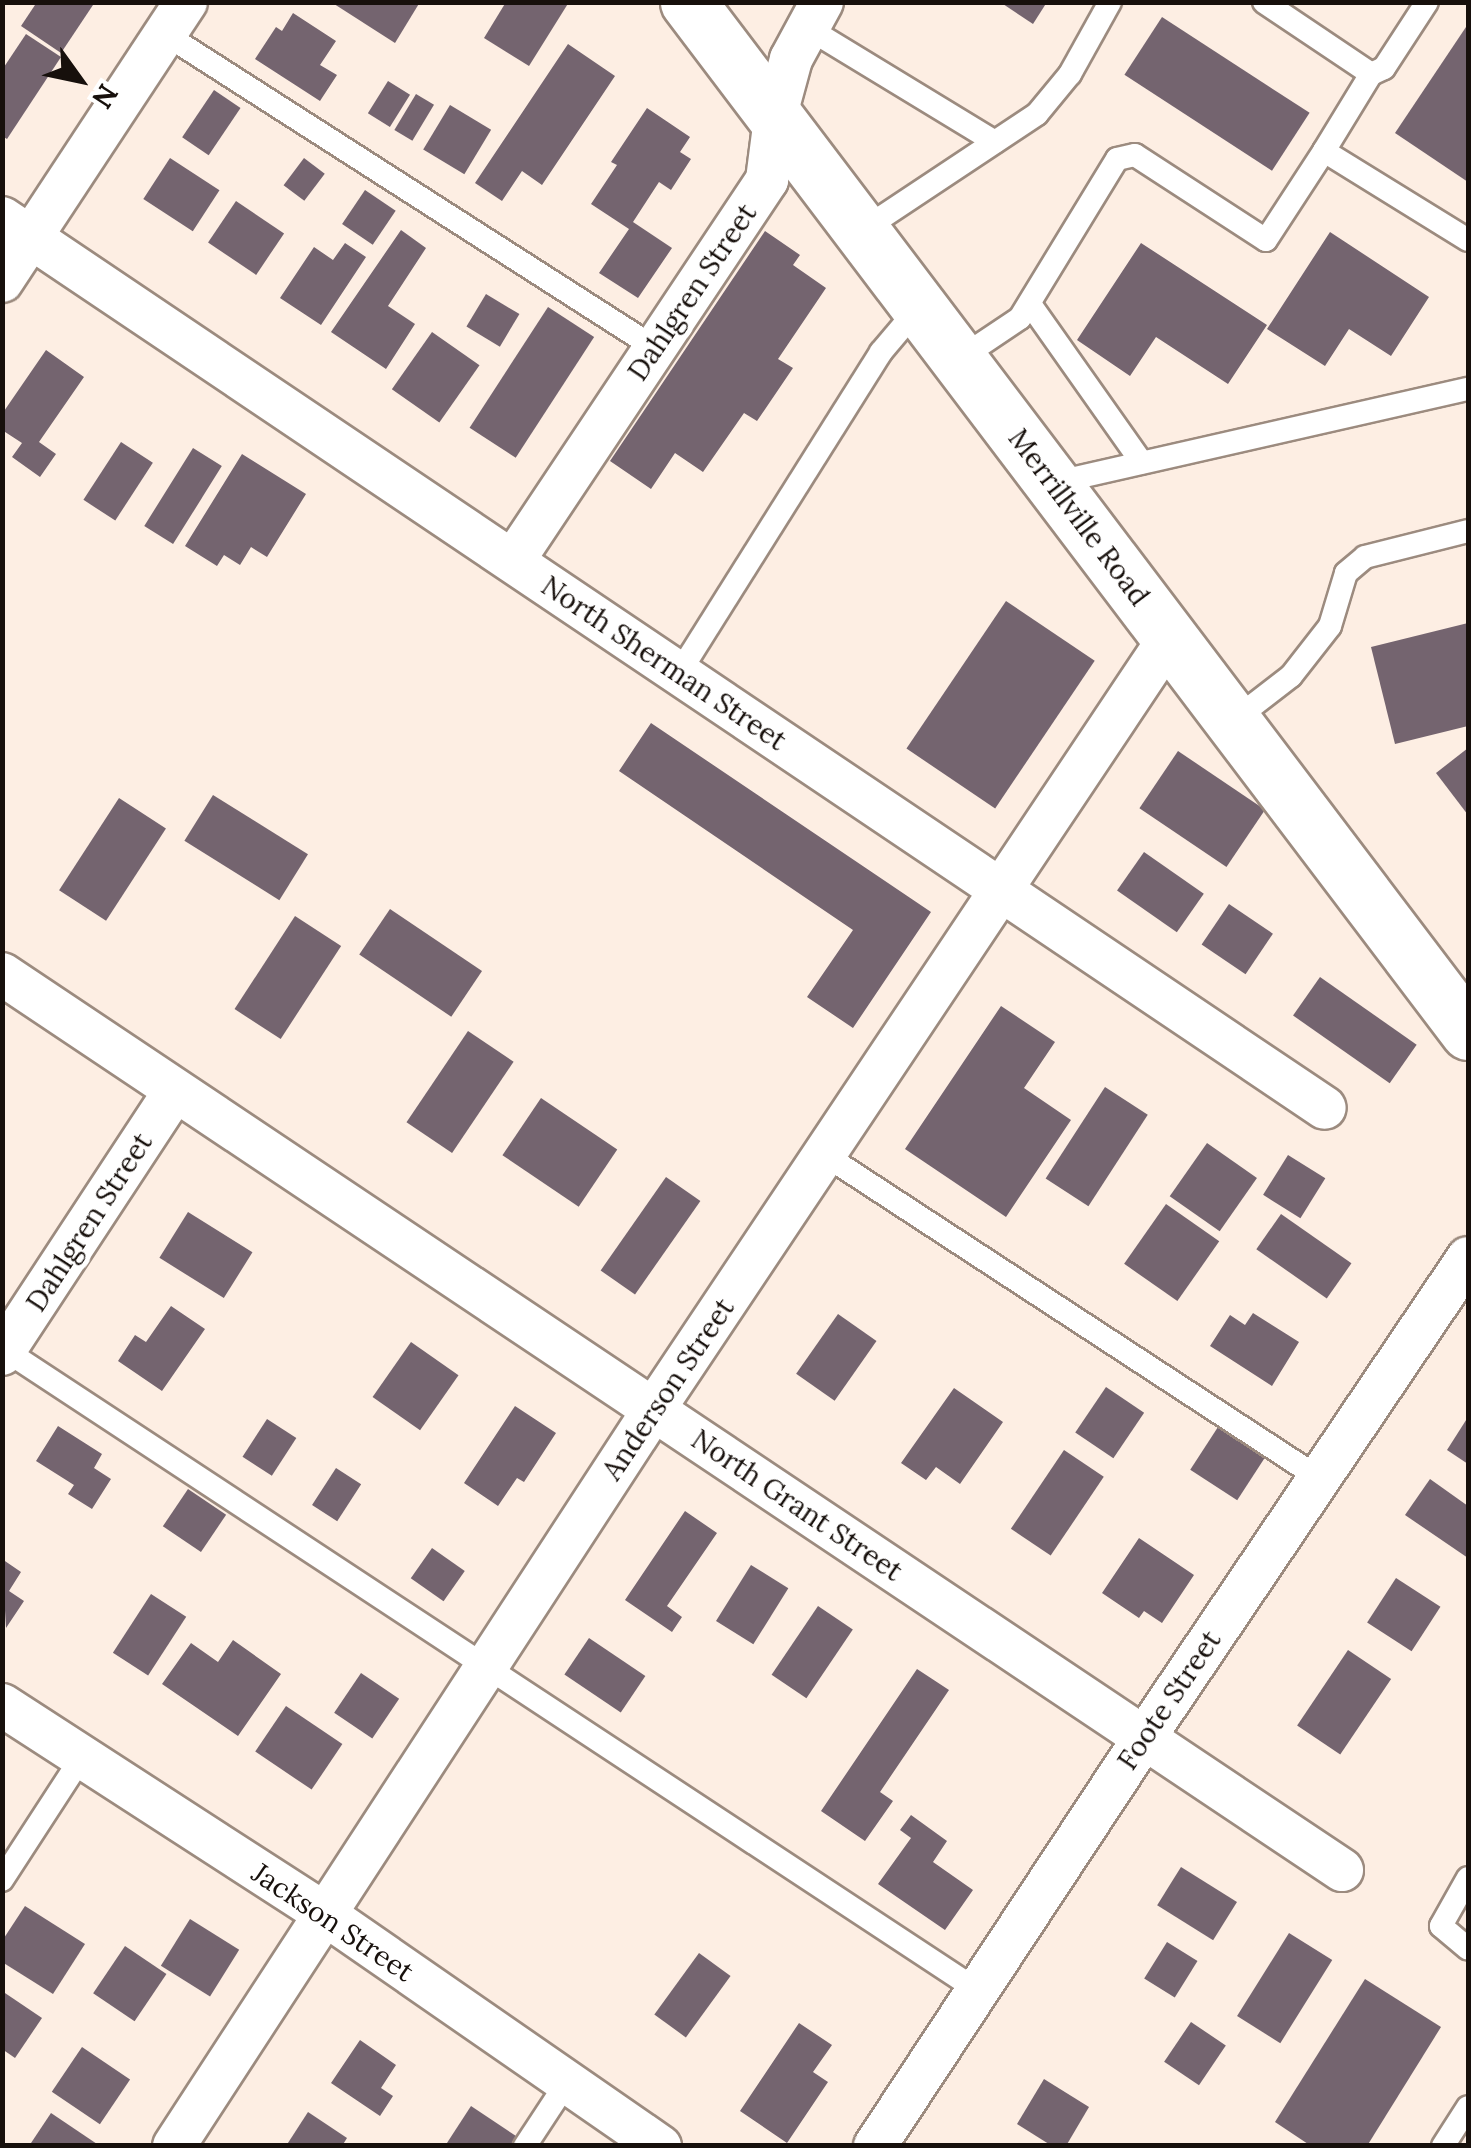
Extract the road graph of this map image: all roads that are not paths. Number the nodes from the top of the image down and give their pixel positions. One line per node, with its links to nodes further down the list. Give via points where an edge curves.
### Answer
1 (688, 2): 8 (street, Merrillville Road)
2 (1110, 2): 9 (lane, via 1070,74 1037,114)
3 (1264, 2): 7 (lane)
4 (1427, 2): 7 (lane, via 1384,68)
5 (173, 13): 11 (street); 17 (lane)
6 (814, 15): 8 (street, Dahlgren Street, via 796,43); 9 (lane)
7 (1371, 74): 10 (lane)
8 (775, 118): 12 (street, Merrillville Road); 17 (street, Dahlgren Street, via 767,180)
9 (994, 142): 12 (lane)
10 (1324, 151): 13 (lane); 15 (lane, via 1266,240 1134,155 1117,159)
11 (17, 228): 14 (street); 23 (street, North Sherman Street)
12 (861, 231): 16 (street, Merrillville Road)
13 (1468, 240)
14 (2, 281)
15 (1030, 304): 18 (lane); 20 (lane)
16 (918, 306): 18 (street, Merrillville Road); 25 (lane, via 882,352)
17 (655, 348): 23 (street, Dahlgren Street)
18 (959, 359): 21 (street, Merrillville Road)
19 (1468, 388): 20 (lane)
20 (1142, 463): 21 (lane)
21 (1054, 483): 24 (street, Merrillville Road)
22 (1468, 531): 26 (lane, via 1365,557 1346,573 1330,626 1291,676)
23 (512, 562): 25 (street, North Sherman Street)
24 (1170, 636): 26 (street, Merrillville Road); 27 (street, Anderson Street)
25 (679, 674): 27 (street, North Sherman Street)
26 (1234, 720): 29 (street, Merrillville Road)
27 (1002, 890): 31 (street, North Sherman Street); 32 (street, Anderson Street)
28 (2, 974): 30 (street, North Grant Street)
29 (1468, 1032)
30 (175, 1090): 34 (street, Dahlgren Street); 35 (street, North Grant Street)
31 (1325, 1108)
32 (825, 1154): 35 (street, Anderson Street); 36 (lane)
33 (1468, 1258): 36 (street, Foote Street)
34 (4, 1352): 37 (lane)
35 (654, 1409): 37 (street, Anderson Street); 39 (street, North Grant Street)
36 (1319, 1478): 39 (street, Foote Street)
37 (485, 1666): 44 (street, Anderson Street); 46 (lane)
38 (2, 1705): 40 (street, Jackson Street)
39 (1144, 1738): 41 (street, North Grant Street); 46 (street, Foote Street)
40 (82, 1757): 43 (lane); 44 (street, Jackson Street)
41 (1342, 1870)
42 (1468, 1878): 45 (lane, via 1442,1918 1443,1932)
43 (2, 1880)
44 (323, 1913): 47 (street, Jackson Street); 49 (street, Anderson Street)
45 (1468, 1949)
46 (977, 1990): 52 (street, Foote Street)
47 (567, 2082): 50 (lane); 51 (street, Jackson Street)
48 (1468, 2107): 53 (lane)
49 (174, 2146)
50 (525, 2146)
51 (660, 2146)
52 (875, 2146)
53 (1443, 2146)

